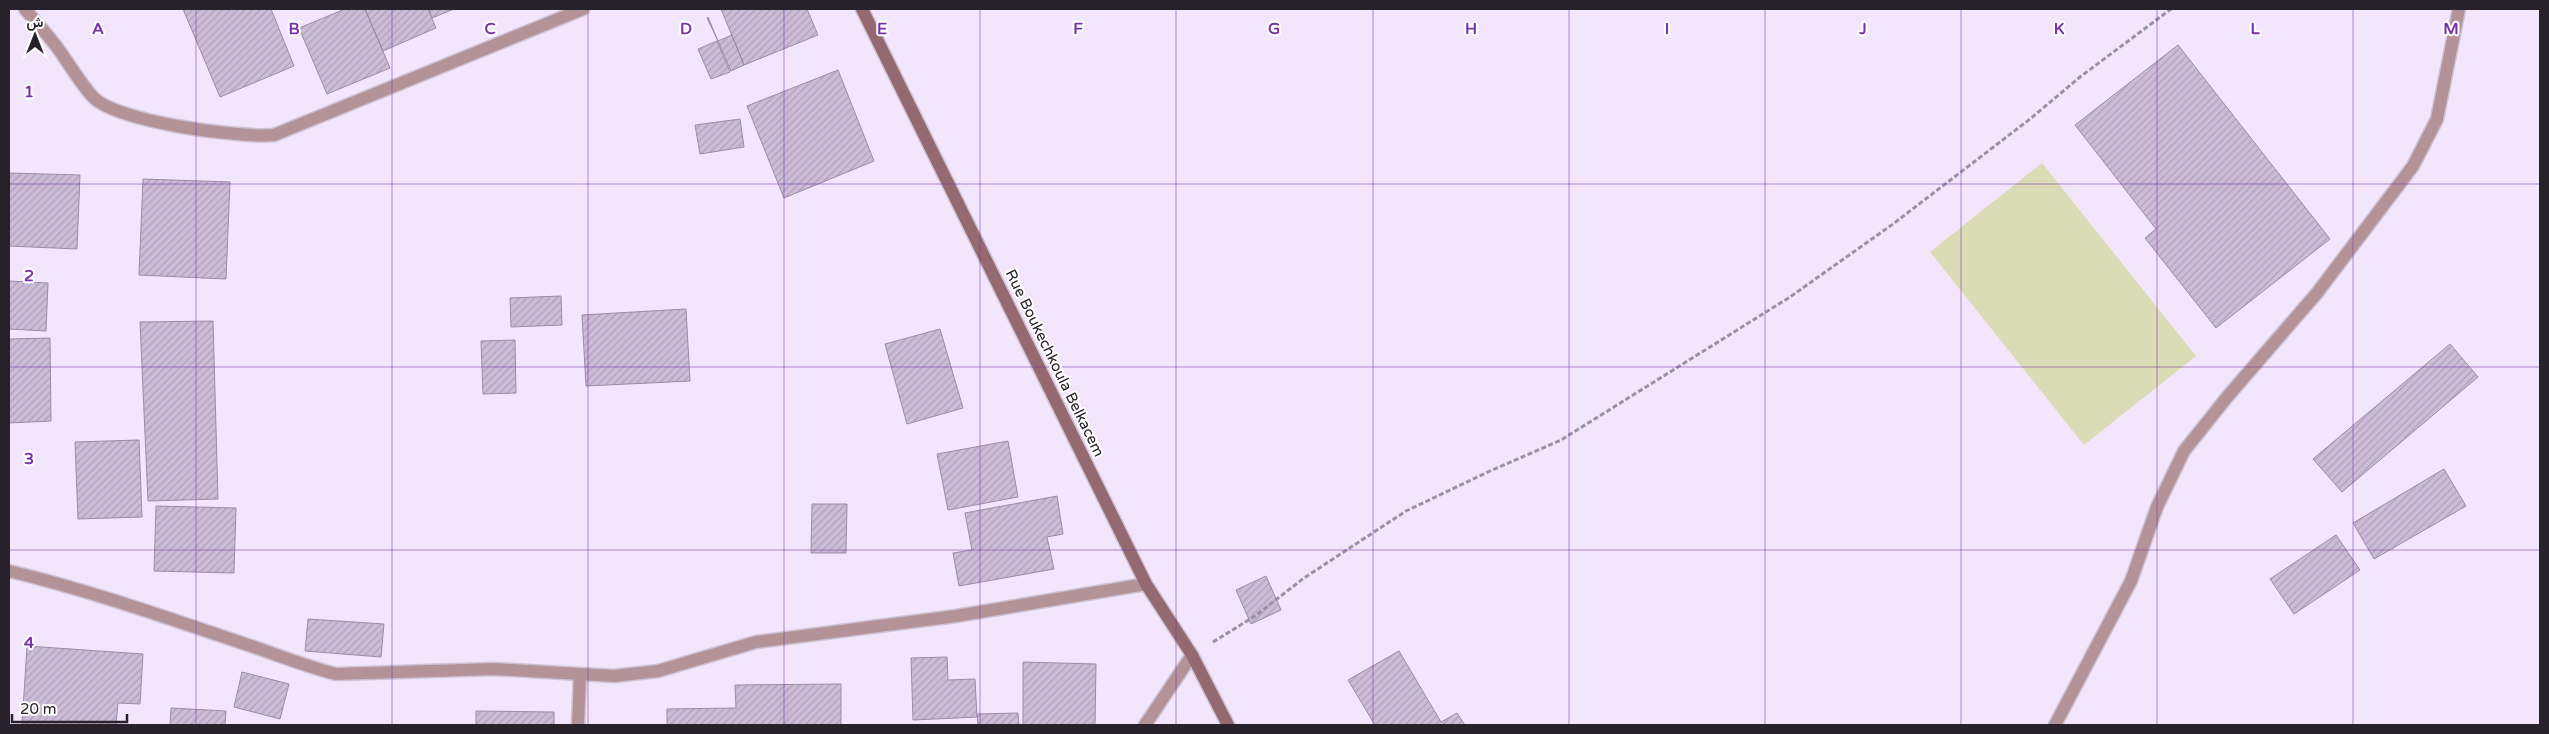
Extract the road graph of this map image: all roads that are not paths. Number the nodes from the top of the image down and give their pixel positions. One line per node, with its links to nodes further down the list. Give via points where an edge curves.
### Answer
1 (25, 9): 2 (street, via 93,97 102,104 116,111 178,125 255,137 274,135)
2 (583, 9)
3 (862, 9): 6 (street, Rue Boukechkoula Belkacem)
4 (2459, 9): 12 (street, via 2437,119 2413,166 2317,293 2184,451 2157,507 2131,582)
5 (9, 571): 8 (street, via 102,596 336,674 494,669)
6 (1146, 584): 7 (street, Rue Boukechkoula Belkacem); 8 (street, via 956,616 756,642 658,671 614,676)
7 (1192, 655): 10 (street); 11 (street, Rue Boukechkoula Belkacem)
8 (580, 674): 9 (street)
9 (578, 725)
10 (1145, 725)
11 (1228, 725)
12 (2055, 725)

